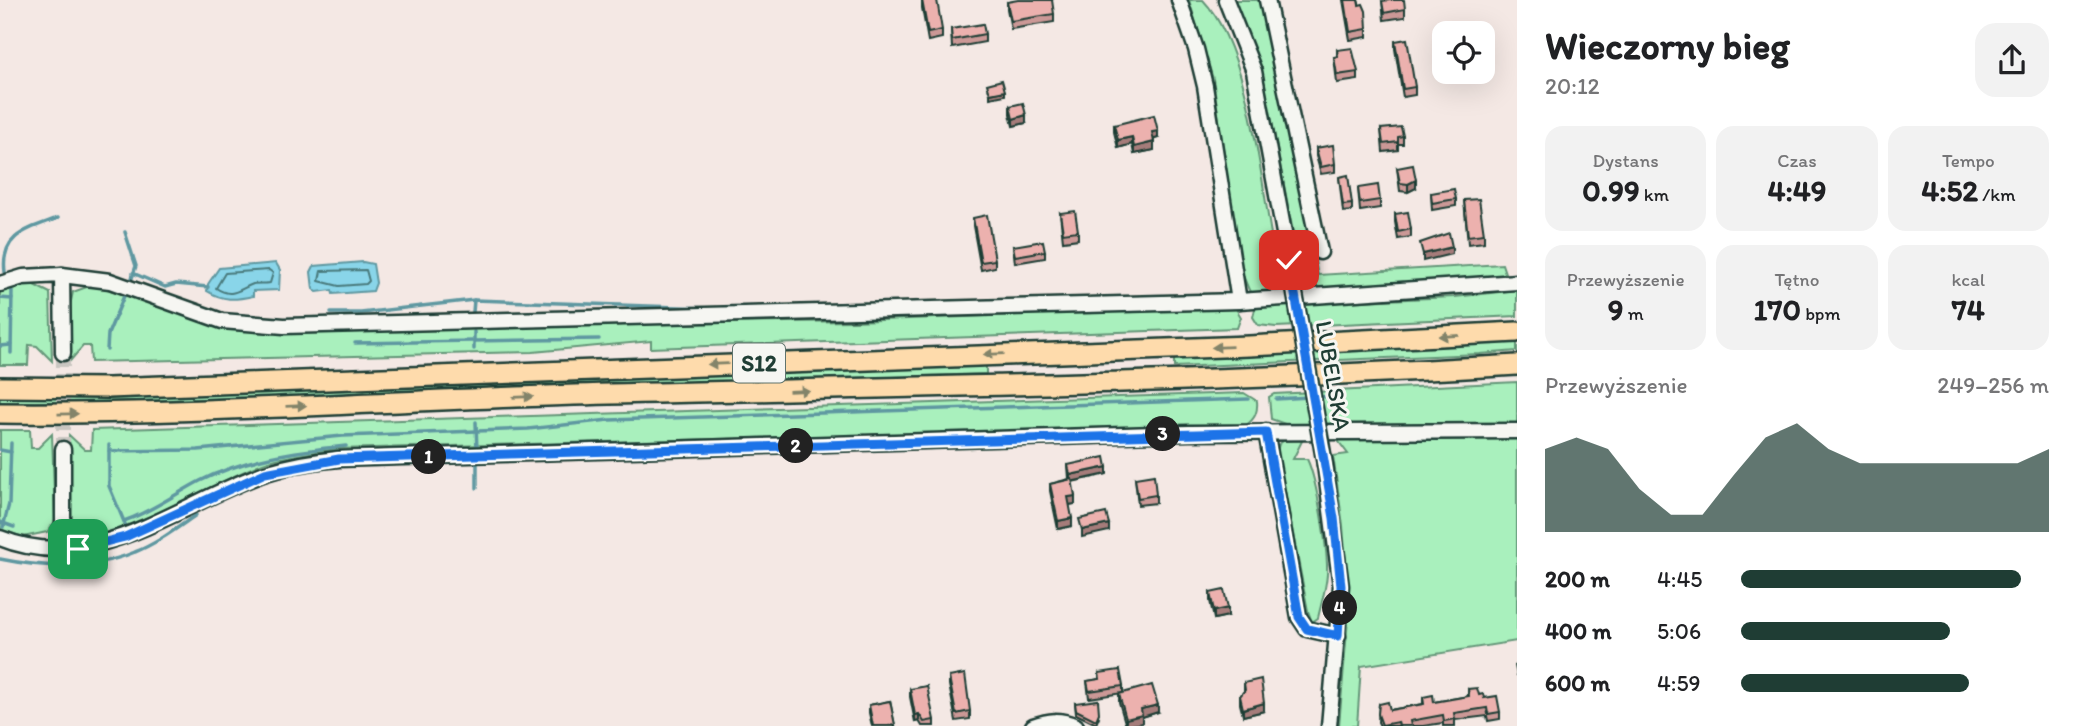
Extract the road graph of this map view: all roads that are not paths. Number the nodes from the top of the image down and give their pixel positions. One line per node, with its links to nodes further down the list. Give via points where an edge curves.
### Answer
1 (1179, 0): 8 (street, via 1205,86)
2 (1226, 0): 19 (street, LUBELSKA, bridge, via 1254,71 1289,260 1340,570)
3 (1267, 0): 4 (street)
4 (1320, 252)
5 (62, 275): 7 (street, via 23,277); 8 (street, via 110,281 222,321 284,326); 10 (street)
6 (1517, 282): 8 (street)
7 (0, 284)
8 (1239, 301)
9 (1517, 332): 12 (highway, S12, one-way to 12, via 108,388)
10 (63, 353)
11 (1517, 365): 13 (highway, S12, one-way to 11, via 1260,377)
12 (0, 387)
13 (0, 413)
14 (1517, 431): 15 (street)
15 (1266, 432): 18 (street, via 339,459 265,473 125,537 93,547); 19 (street, via 1299,617 1307,629)
16 (63, 449): 18 (street)
17 (0, 538): 18 (street, via 24,546)
18 (63, 549)
19 (1338, 636): 22 (street, LUBELSKA)
20 (1033, 726): 21 (street, via 1049,720)
21 (1076, 726)
22 (1329, 726)

